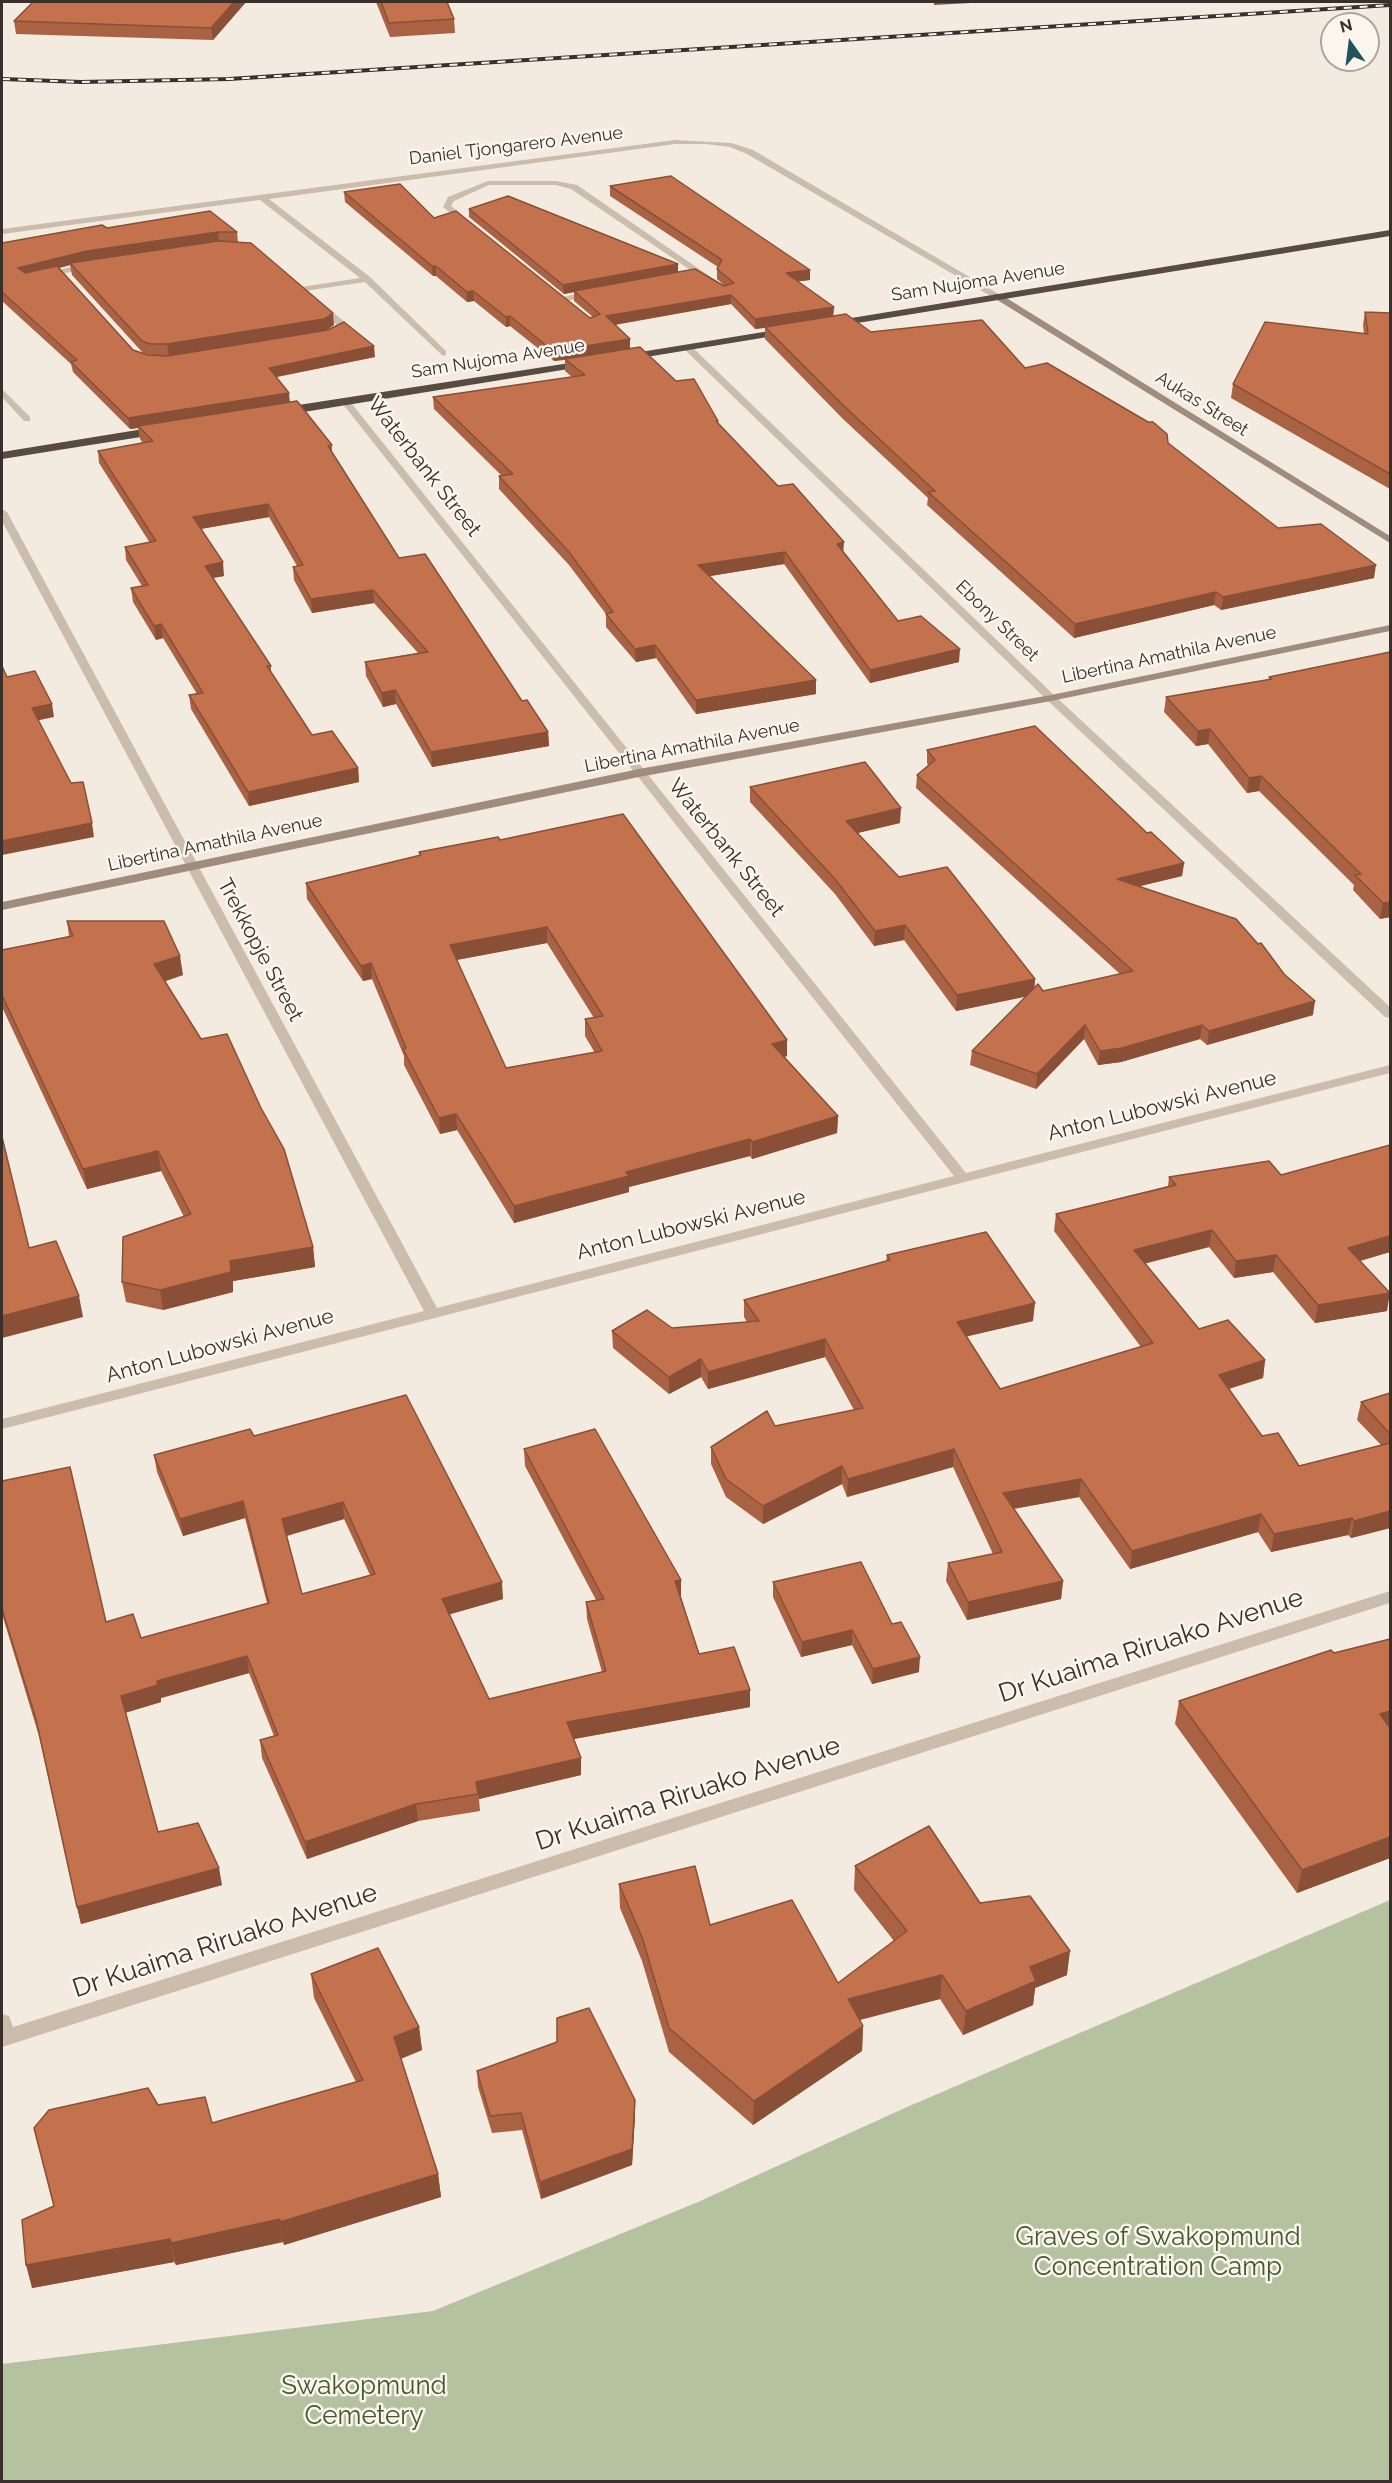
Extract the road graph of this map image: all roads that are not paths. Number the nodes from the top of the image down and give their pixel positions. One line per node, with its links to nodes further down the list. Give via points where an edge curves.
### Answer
1 (468, 169): 2 (street); 3 (street, Daniel Tjongarero Avenue); 17 (street, Daniel Tjongarero Avenue, via 675,142 731,145 750,152)
2 (488, 183): 4 (street, via 451,199 447,207); 9 (street, via 556,183 574,187)
3 (260, 196): 5 (street, Daniel Tjongarero Avenue); 12 (street)
4 (473, 229)
5 (2, 232)
6 (1390, 233): 17 (highway, Sam Nujoma Avenue)
7 (101, 264): 8 (street)
8 (61, 271): 10 (street); 13 (street)
9 (700, 273): 11 (street); 14 (street)
10 (38, 275)
11 (689, 275)
12 (367, 279): 22 (street, via 298,287 342,325 339,331); 24 (street)
13 (69, 280)
14 (719, 286)
15 (607, 290): 18 (street)
16 (552, 292): 18 (street)
17 (997, 296): 20 (highway, Sam Nujoma Avenue); 32 (street, Aukas Street)
18 (560, 299): 19 (street)
19 (568, 305)
20 (825, 325)
21 (802, 329): 23 (highway, Sam Nujoma Avenue)
22 (317, 337)
23 (688, 348): 26 (highway, Sam Nujoma Avenue); 34 (street, Ebony Street)
24 (443, 353)
25 (2, 392): 28 (street)
26 (345, 401): 27 (highway, Sam Nujoma Avenue); 35 (street, Waterbank Street)
27 (265, 414)
28 (27, 419)
29 (173, 429): 30 (highway)
30 (2, 456)
31 (2, 512): 36 (street, Trekkopje Street)
32 (1390, 540)
33 (1390, 628): 34 (street, Libertina Amathila Avenue)
34 (1051, 698): 35 (street, Libertina Amathila Avenue); 38 (street, Ebony Street)
35 (639, 773): 36 (street, Libertina Amathila Avenue); 40 (street, Waterbank Street)
36 (191, 866): 37 (street, Libertina Amathila Avenue); 41 (street, Trekkopje Street)
37 (2, 906)
38 (1390, 1014)
39 (1390, 1069): 40 (street, Anton Lubowski Avenue)
40 (963, 1178): 41 (street, Anton Lubowski Avenue)
41 (432, 1312): 42 (street, Anton Lubowski Avenue)
42 (2, 1424)
43 (1390, 1597): 44 (street, Dr Kuaima Riruako Avenue)
44 (3, 2032)

